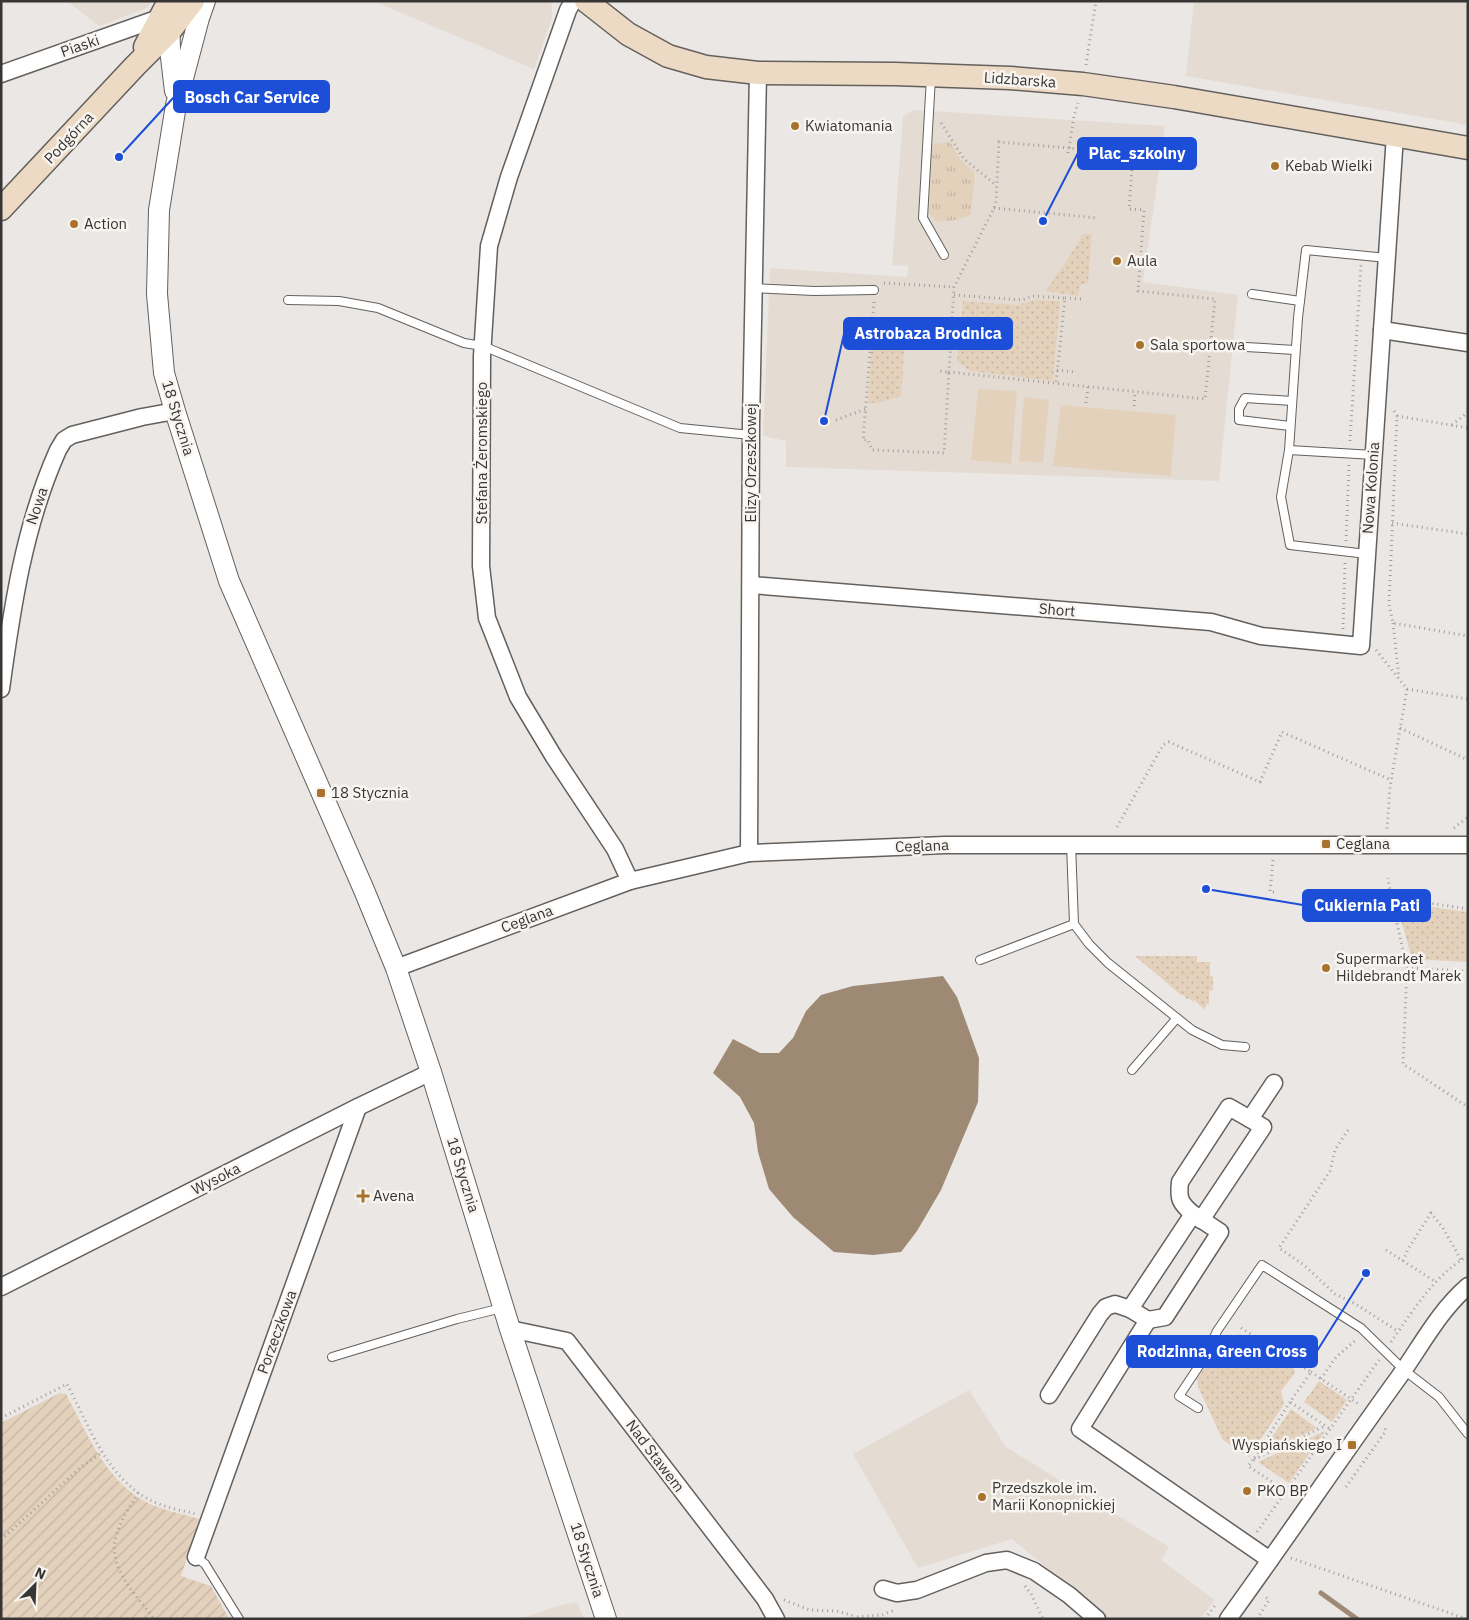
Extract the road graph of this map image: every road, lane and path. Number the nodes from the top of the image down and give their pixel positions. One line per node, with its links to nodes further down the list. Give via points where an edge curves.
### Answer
1 (193, 1): 6 (main road, Podgórna)
2 (205, 1): 12 (street, 18 Stycznia)
3 (573, 1): 37 (street, Stefana Żeromskiego, via 508,177 489,246)
4 (586, 1): 8 (main road, Lidzbarska, via 628,34 668,56 706,67)
5 (1096, 1): 10 (path)
6 (167, 13): 7 (street, Piaski); 12 (street, 18 Stycznia); 20 (main road, Podgórna, via 135,66)
7 (3, 73)
8 (758, 73): 9 (main road, Lidzbarska); 25 (street, Elizy Orzeszkowej)
9 (931, 75): 10 (main road, Lidzbarska); 11 (lane)
10 (1083, 84): 14 (main road, Lidzbarska)
11 (930, 103): 18 (path, via 938,103 942,125 964,158); 22 (lane, via 923,218)
12 (176, 105): 52 (street, 18 Stycznia, via 159,210 157,263 164,373)
13 (1074, 116): 15 (path)
14 (1395, 135): 16 (main road, Lidzbarska); 23 (street, Nowa Kolonia)
15 (1069, 148): 17 (path); 18 (path, via 999,142); 46 (path, via 1133,156 1129,209 1144,210 1138,291 1215,299 1206,400)
16 (1468, 148)
17 (1068, 153)
18 (996, 185): 19 (path)
19 (994, 208): 21 (path); 24 (path)
20 (1, 209)
21 (1098, 218)
22 (944, 255)
23 (1387, 258): 32 (lane, via 1306,250); 35 (street, Nowa Kolonia)
24 (954, 287): 26 (path, via 874,283); 28 (path)
25 (754, 288): 26 (lane); 59 (street, Elizy Orzeszkowej)
26 (874, 290): 34 (path)
27 (1252, 294): 32 (lane)
28 (954, 295): 29 (path, via 1022,300 1033,296); 42 (path)
29 (1065, 298): 30 (path); 40 (path)
30 (1082, 299)
31 (288, 300): 37 (lane, via 339,301 378,308 464,343)
32 (1300, 301): 39 (lane)
33 (904, 324): 34 (path, via 903,331)
34 (872, 328): 51 (path)
35 (1382, 330): 36 (street); 47 (street, Nowa Kolonia)
36 (1468, 344)
37 (483, 346): 59 (lane, via 680,428); 83 (street, Stefana Żeromskiego, via 481,566 487,618 518,697 615,849)
38 (1246, 347): 39 (lane)
39 (1295, 350): 48 (lane)
40 (1058, 370): 43 (path); 44 (path)
41 (939, 371): 42 (path)
42 (949, 372): 44 (path); 51 (path, via 944,453 872,450 868,440 864,440)
43 (1074, 372)
44 (1056, 383): 45 (path)
45 (1088, 387): 46 (path); 49 (path)
46 (1135, 392): 50 (path)
47 (1378, 396): 54 (path); 61 (street, Nowa Kolonia)
48 (1292, 401): 57 (lane); 57 (lane, via 1245,398 1239,420)
49 (1086, 403)
50 (1134, 406)
51 (866, 409): 55 (path)
52 (175, 411): 70 (street, Nowa, via 72,435 64,440 52,462 29,530); 90 (street, 18 Stycznia, via 229,582)
53 (1468, 412): 56 (path)
54 (1397, 416): 56 (path); 62 (path)
55 (836, 420)
56 (1452, 425): 58 (path)
57 (1290, 426): 60 (lane)
58 (1468, 428)
59 (751, 435): 65 (street, Elizy Orzeszkowej)
60 (1289, 450): 61 (lane); 64 (lane, via 1282,497 1290,545)
61 (1374, 455): 64 (street, Nowa Kolonia)
62 (1392, 522): 63 (path); 66 (path, via 1389,604)
63 (1468, 534)
64 (1367, 554): 68 (street, Nowa Kolonia)
65 (751, 585): 68 (street, Short, via 1211,622 1260,636); 80 (street, Elizy Orzeszkowej)
66 (1393, 623): 67 (path); 69 (path)
67 (1468, 636)
68 (1361, 646): 69 (path, via 1375,648)
69 (1399, 678): 71 (path)
70 (1, 689)
71 (1407, 689): 72 (path); 73 (path)
72 (1468, 699)
73 (1400, 728): 74 (path); 75 (path)
74 (1468, 760)
75 (1391, 780): 76 (path, via 1282,732 1260,782 1169,742 1164,745); 77 (path)
76 (1117, 827)
77 (1387, 834)
78 (1071, 844): 79 (street, Ceglana); 80 (street, Ceglana); 88 (lane)
79 (1468, 845)
80 (749, 852): 83 (street, Ceglana)
81 (1273, 858): 84 (path, via 1270,892)
82 (1388, 878): 86 (path)
83 (630, 881): 90 (street, Ceglana)
84 (1276, 892)
85 (1370, 893): 86 (path)
86 (1390, 897): 87 (path); 91 (path)
87 (1468, 909)
88 (1074, 924): 89 (lane); 93 (lane, via 1108,963)
89 (980, 960)
90 (396, 968): 96 (street, 18 Stycznia)
91 (1407, 968): 92 (path); 99 (path, via 1403,1064)
92 (1468, 971)
93 (1177, 1018): 94 (lane, via 1192,1030 1222,1045); 95 (lane)
94 (1244, 1047)
95 (1132, 1070)
96 (431, 1072): 98 (street, Wysoka); 110 (street, 18 Stycznia)
97 (1274, 1083): 100 (street)
98 (358, 1107): 109 (street, Wysoka); 134 (street, Porzeczkowa)
99 (1468, 1107)
100 (1250, 1119): 102 (street, via 1263,1127); 102 (street, via 1229,1107 1180,1182 1178,1194 1183,1205)
101 (1348, 1130): 116 (path, via 1335,1150 1330,1171 1279,1248 1304,1265 1334,1294)
102 (1197, 1217): 111 (street); 112 (street, via 1220,1232 1165,1317)
103 (1386, 1250): 105 (path)
104 (1468, 1256): 106 (path)
105 (1403, 1260): 106 (path, via 1431,1213 1444,1228); 107 (path)
106 (1461, 1260): 107 (path)
107 (1436, 1282): 116 (path)
108 (1468, 1286): 119 (street, via 1441,1315)
109 (1, 1287)
110 (504, 1307): 114 (street, 18 Stycznia); 118 (lane)
111 (1130, 1309): 112 (street); 122 (street, via 1114,1304 1106,1307)
112 (1148, 1320): 136 (street, via 1080,1429)
113 (1241, 1328): 120 (path)
114 (510, 1330): 145 (street, Nad Stawem, via 567,1341); 150 (street, 18 Stycznia)
115 (1366, 1332): 117 (lane); 121 (path, via 1336,1357); 125 (lane, via 1262,1265 1217,1331 1205,1357 1179,1396)
116 (1399, 1332): 117 (path)
117 (1385, 1351): 119 (lane); 123 (path)
118 (332, 1357)
119 (1404, 1370): 129 (lane, via 1439,1397); 139 (street)
120 (1311, 1372): 121 (path); 124 (path)
121 (1321, 1379): 123 (path)
122 (1049, 1395)
123 (1354, 1400): 128 (path)
124 (1290, 1402): 127 (path); 131 (path)
125 (1198, 1408)
126 (1, 1418): 130 (path, via 67,1384)
127 (1325, 1426): 128 (path); 131 (path)
128 (1330, 1429): 132 (path)
129 (1468, 1434)
130 (103, 1452): 133 (path, via 119,1475); 135 (path, via 82,1466)
131 (1253, 1460): 132 (path, via 1248,1466)
132 (1286, 1491): 136 (path)
133 (138, 1493): 134 (path, via 176,1510); 148 (path, via 125,1514 114,1543 116,1561 122,1575)
134 (210, 1516): 138 (street, Porzeczkowa)
135 (1, 1540)
136 (1248, 1544): 139 (street)
137 (1286, 1556): 157 (path)
138 (196, 1557): 149 (lane, via 206,1564)
139 (1270, 1560): 141 (street)
140 (1021, 1580): 152 (path)
141 (1251, 1587): 155 (street); 156 (path, via 1269,1600)
142 (882, 1589): 153 (street, via 897,1593 917,1590 986,1563 1007,1560 1034,1571)
143 (1221, 1597): 154 (path)
144 (900, 1608): 146 (path)
145 (772, 1612): 147 (path, via 780,1598 810,1610 836,1611)
146 (868, 1616): 147 (path); 151 (path)
147 (854, 1618)
148 (154, 1619)
149 (239, 1619)
150 (606, 1619)
151 (876, 1619)
152 (1043, 1619)
153 (1097, 1619)
154 (1205, 1619)
155 (1228, 1619)
156 (1257, 1619)
157 (1467, 1619)

